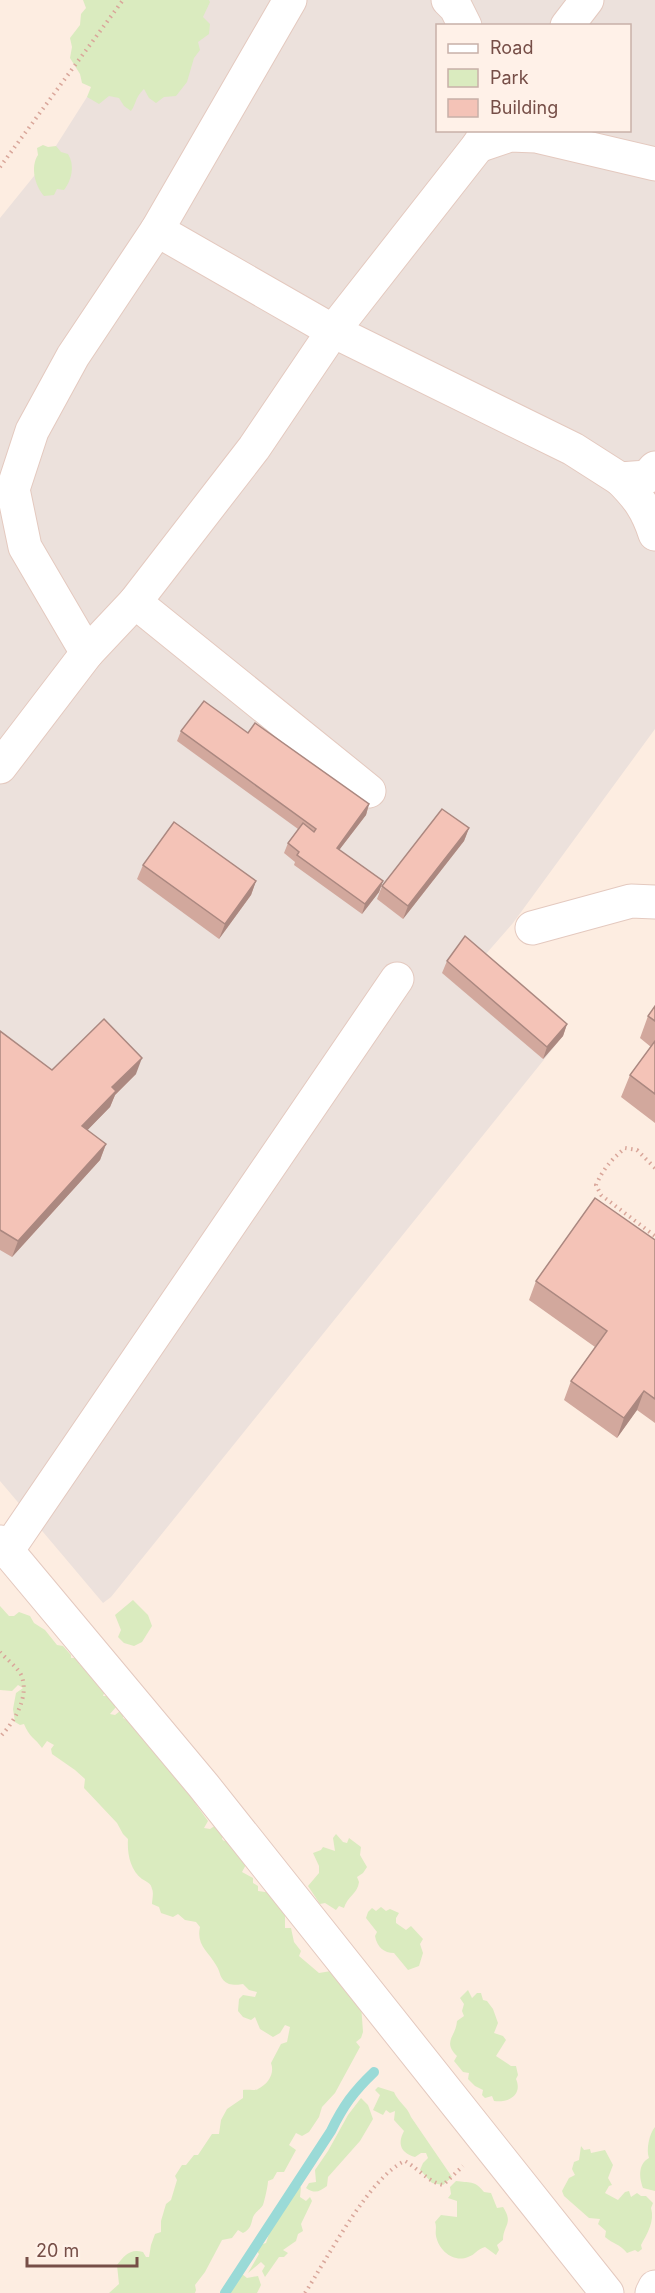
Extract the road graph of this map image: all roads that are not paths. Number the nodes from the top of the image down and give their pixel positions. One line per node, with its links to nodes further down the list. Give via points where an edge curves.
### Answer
1 (291, 0): 9 (street)
2 (448, 0): 4 (street)
3 (588, 0): 5 (street)
4 (464, 24)
5 (569, 24)
6 (532, 133): 7 (street); 8 (street)
7 (482, 136): 10 (street)
8 (655, 164)
9 (157, 230): 10 (street); 15 (street, via 73,356 32,431 13,489 25,547)
10 (333, 331): 12 (street, via 573,449); 14 (street, via 254,448)
11 (655, 468): 12 (street, via 647,477)
12 (620, 479): 13 (street, via 638,497)
13 (655, 534)
14 (135, 602): 15 (street); 17 (street)
15 (87, 653): 16 (street)
16 (0, 767)
17 (369, 791)
18 (655, 902): 19 (street, via 631,901)
19 (532, 928)
20 (397, 980): 21 (street)
21 (4, 1546): 23 (street, via 203,1785)
22 (655, 2288): 24 (street)
23 (607, 2293)
24 (652, 2293)

